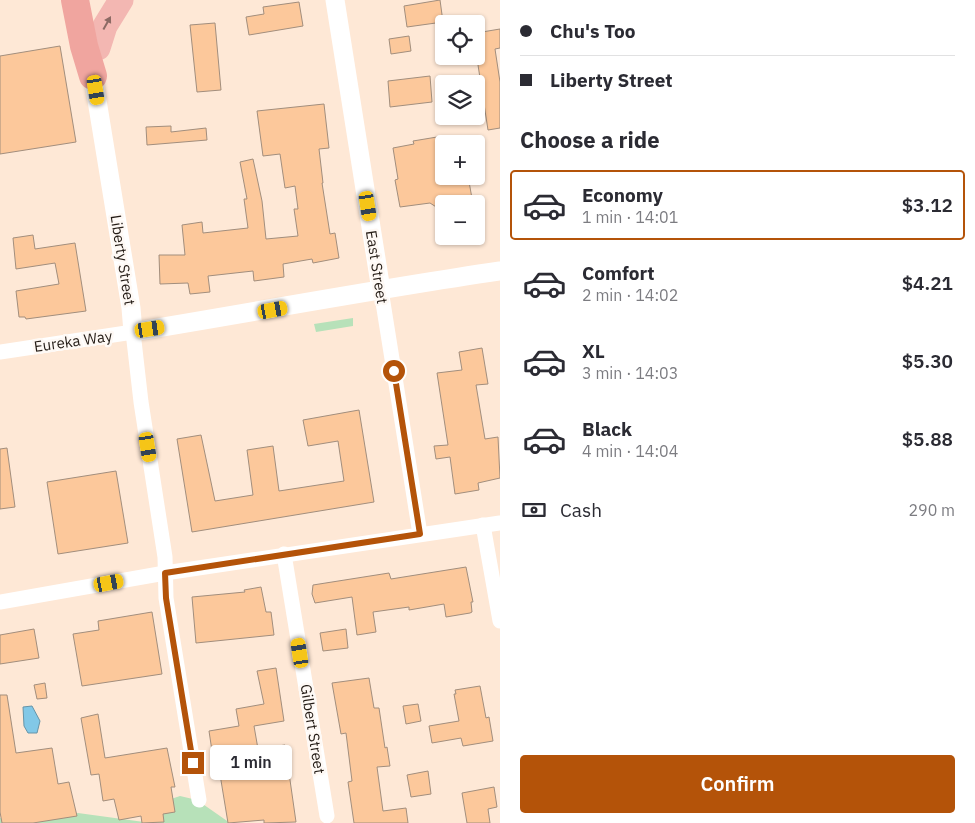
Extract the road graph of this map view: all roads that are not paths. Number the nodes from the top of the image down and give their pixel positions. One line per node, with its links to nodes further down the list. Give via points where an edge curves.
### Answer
1 (75, 0): 5 (highway)
2 (120, 0): 4 (highway, one-way to 2, via 105,26)
3 (335, 0): 7 (street, East Street)
4 (98, 48): 5 (street, Liberty Street)
5 (93, 76): 8 (street, Liberty Street)
6 (500, 271): 7 (street, Eureka Way)
7 (381, 290): 8 (street, Eureka Way); 12 (street, East Street)
8 (133, 332): 9 (street, Eureka Way); 14 (street, Liberty Street)
9 (0, 352)
10 (500, 522): 11 (street)
11 (483, 525): 12 (street); 16 (street)
12 (420, 534): 13 (street)
13 (284, 554): 14 (street); 18 (street, Gilbert Street)
14 (165, 573): 15 (street); 17 (street, Liberty Street, via 166,598)
15 (0, 602)
16 (500, 621)
17 (199, 800)
18 (327, 816)

